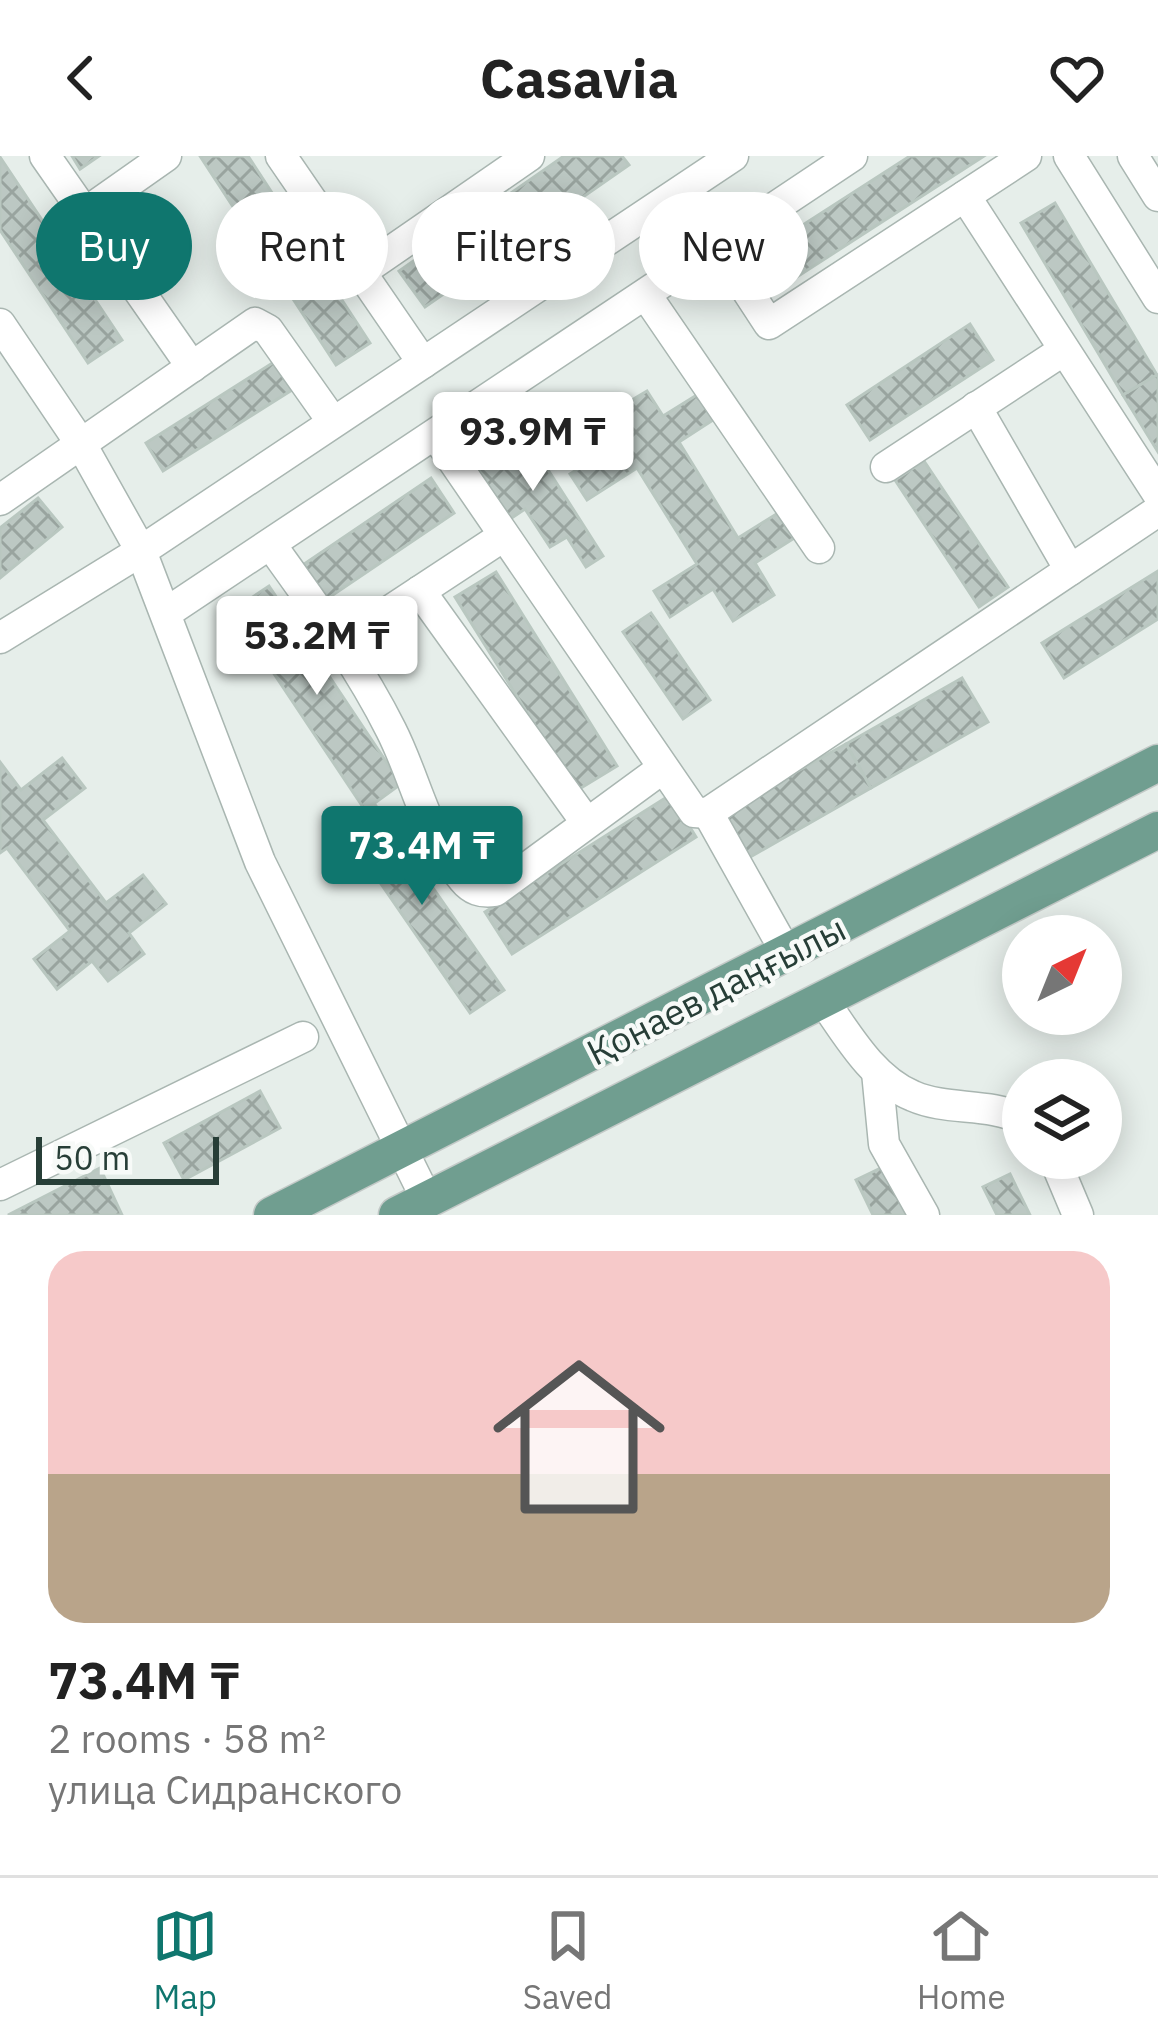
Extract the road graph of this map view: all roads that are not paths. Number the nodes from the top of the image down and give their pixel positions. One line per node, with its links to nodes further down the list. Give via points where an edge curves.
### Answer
1 (45, 156): 10 (street)
2 (166, 156): 11 (street)
3 (280, 156): 12 (street)
4 (529, 156): 16 (street)
5 (852, 156): 13 (street)
6 (1026, 156): 14 (street)
7 (1069, 156): 17 (street)
8 (1133, 156): 15 (street)
9 (724, 159): 27 (street)
10 (71, 192)
11 (115, 192)
12 (305, 192)
13 (798, 192)
14 (964, 196): 18 (street); 26 (street)
15 (1158, 196)
16 (388, 253)
17 (1158, 298)
18 (808, 299)
19 (145, 300): 28 (street)
20 (380, 300): 27 (street)
21 (639, 300): 31 (street)
22 (649, 300): 39 (street)
23 (754, 300): 24 (street, via 770,324)
24 (806, 300)
25 (0, 324): 32 (street)
26 (1064, 350): 29 (street); 34 (street)
27 (422, 363): 30 (street)
28 (192, 368): 30 (street, via 255,323); 32 (street)
29 (976, 407): 33 (street); 41 (street)
30 (333, 422): 40 (street)
31 (437, 437): 37 (street); 38 (street)
32 (81, 444): 35 (street); 40 (street)
33 (886, 467)
34 (1158, 494)
35 (0, 500)
36 (1158, 511): 41 (street)
37 (502, 537): 42 (street); 47 (street)
38 (272, 545): 43 (street); 45 (street)
39 (819, 548)
40 (141, 551): 43 (street); 44 (street)
41 (1070, 570): 48 (street)
42 (419, 591): 45 (street); 49 (street)
43 (166, 613): 56 (street, via 260,862)
44 (0, 638)
45 (341, 643): 49 (street, via 391,730 422,809 475,890 495,891)
46 (1158, 763): 51 (main road, Қонаев даңғылы)
47 (663, 768): 48 (street, via 694,812); 49 (street)
48 (708, 813): 51 (street)
49 (586, 822)
50 (1158, 830): 52 (main road, Қонаев даңғылы)
51 (787, 954): 56 (main road, Қонаев даңғылы)
52 (824, 1000): 54 (street); 59 (main road, Қонаев даңғылы)
53 (303, 1037): 58 (street)
54 (877, 1072): 55 (street, via 914,1097); 61 (street, via 884,1144)
55 (1002, 1109)
56 (403, 1149): 59 (street); 60 (main road, Қонаев даңғылы)
57 (1063, 1179): 62 (street)
58 (0, 1185)
59 (426, 1206)
60 (272, 1215)
61 (924, 1215)
62 (1078, 1215)

